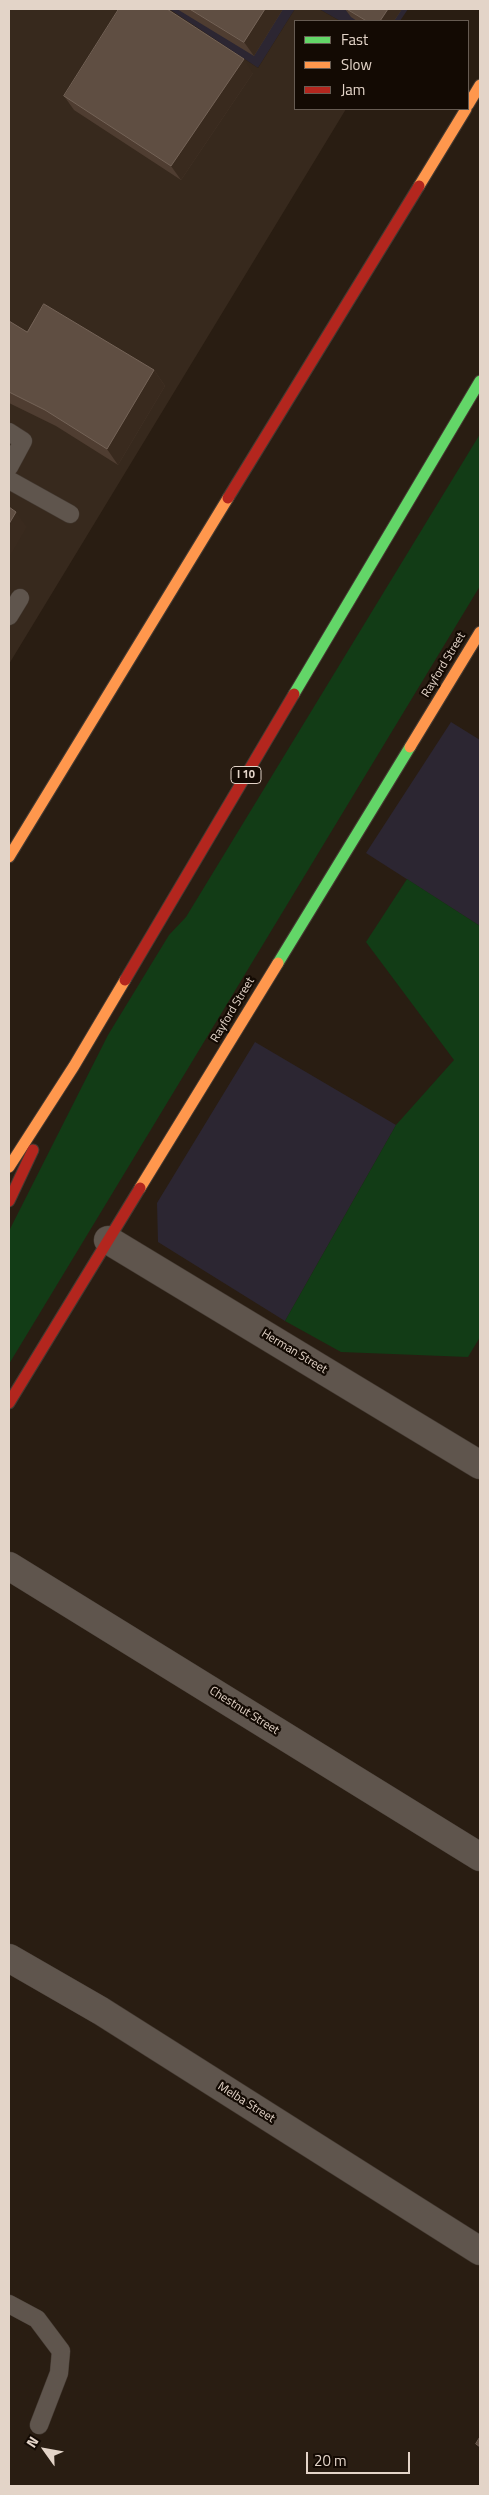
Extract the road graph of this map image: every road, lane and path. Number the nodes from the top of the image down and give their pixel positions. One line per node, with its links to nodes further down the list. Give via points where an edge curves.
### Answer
1 (480, 85): 2 (main road)
2 (469, 103)
3 (465, 110): 12 (main road)
4 (480, 381): 13 (main road, I 10)
5 (9, 432): 6 (lane, via 23,441)
6 (9, 467)
7 (9, 480): 8 (lane)
8 (70, 514)
9 (20, 598): 10 (lane)
10 (9, 616)
11 (480, 632): 16 (main road, Rayford Street)
12 (9, 857)
13 (74, 1066): 14 (main road, I 10); 15 (main road)
14 (9, 1167)
15 (9, 1200)
16 (108, 1240): 17 (main road, Rayford Street); 18 (street, Herman Street)
17 (9, 1403)
18 (480, 1465)
19 (9, 1566): 20 (street, Chestnut Street)
20 (480, 1857)
21 (9, 1958): 22 (street, Melba Street, via 101,2011)
22 (480, 2251)
23 (9, 2304): 24 (lane, via 37,2319 61,2351 59,2373)
24 (39, 2425)

